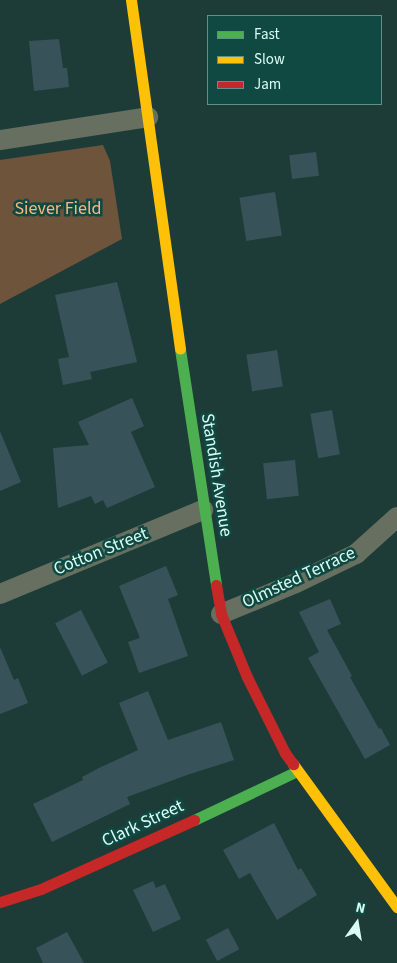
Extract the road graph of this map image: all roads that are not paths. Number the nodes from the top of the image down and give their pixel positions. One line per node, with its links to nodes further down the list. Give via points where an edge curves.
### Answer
1 (131, 0): 2 (street, Standish Avenue)
2 (148, 117): 3 (street); 4 (street, Standish Avenue)
3 (0, 140)
4 (202, 510): 6 (street, Cotton Street); 7 (street, Standish Avenue)
5 (397, 517): 7 (street, Olmsted Terrace, via 356,554)
6 (0, 594)
7 (221, 614): 8 (street, Standish Avenue, via 285,753)
8 (298, 771): 9 (street, Clark Street, via 139,846 41,889); 10 (street, Standish Avenue)
9 (0, 902)
10 (397, 907)

